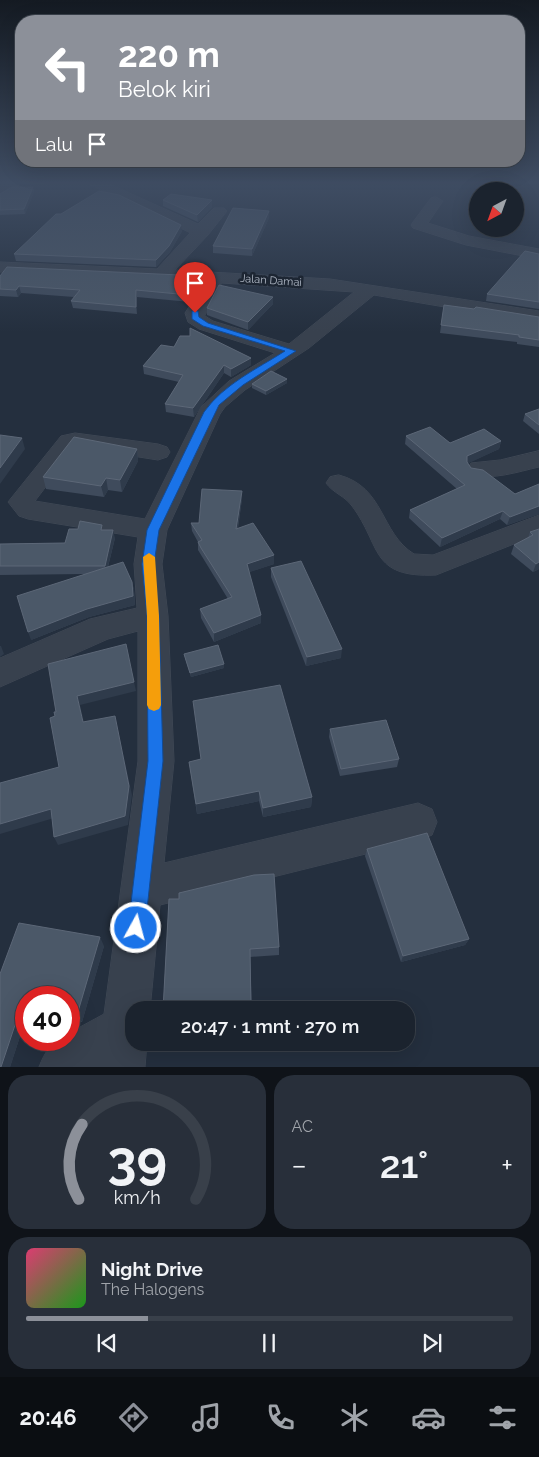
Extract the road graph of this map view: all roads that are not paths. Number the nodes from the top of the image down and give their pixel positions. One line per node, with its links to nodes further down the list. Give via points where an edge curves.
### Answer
1 (202, 232): 5 (street)
2 (442, 232): 3 (street, via 472,242)
3 (539, 254)
4 (0, 267): 5 (street, Jalan Damai)
5 (162, 274): 6 (street, Jalan Damai)
6 (217, 276): 7 (street, Jalan Damai); 9 (street, via 195,313 194,318 198,322)
7 (370, 289): 8 (street, Jalan Damai); 9 (street)
8 (539, 317)
9 (292, 351): 10 (street, via 226,392)
10 (182, 446): 15 (street); 15 (street, via 69,441 21,502 28,510)
11 (539, 459): 12 (street, via 500,468)
12 (480, 468)
13 (339, 483): 14 (street, via 361,498 389,550 403,562 418,568 436,565)
14 (539, 524)
15 (153, 530): 16 (street, via 148,564)
16 (153, 616): 17 (street, via 101,628); 19 (street, via 156,761)
17 (0, 673)
18 (418, 822): 19 (street)
19 (141, 890): 20 (street)
20 (123, 1048): 21 (street, via 93,1043)
21 (63, 1067)

